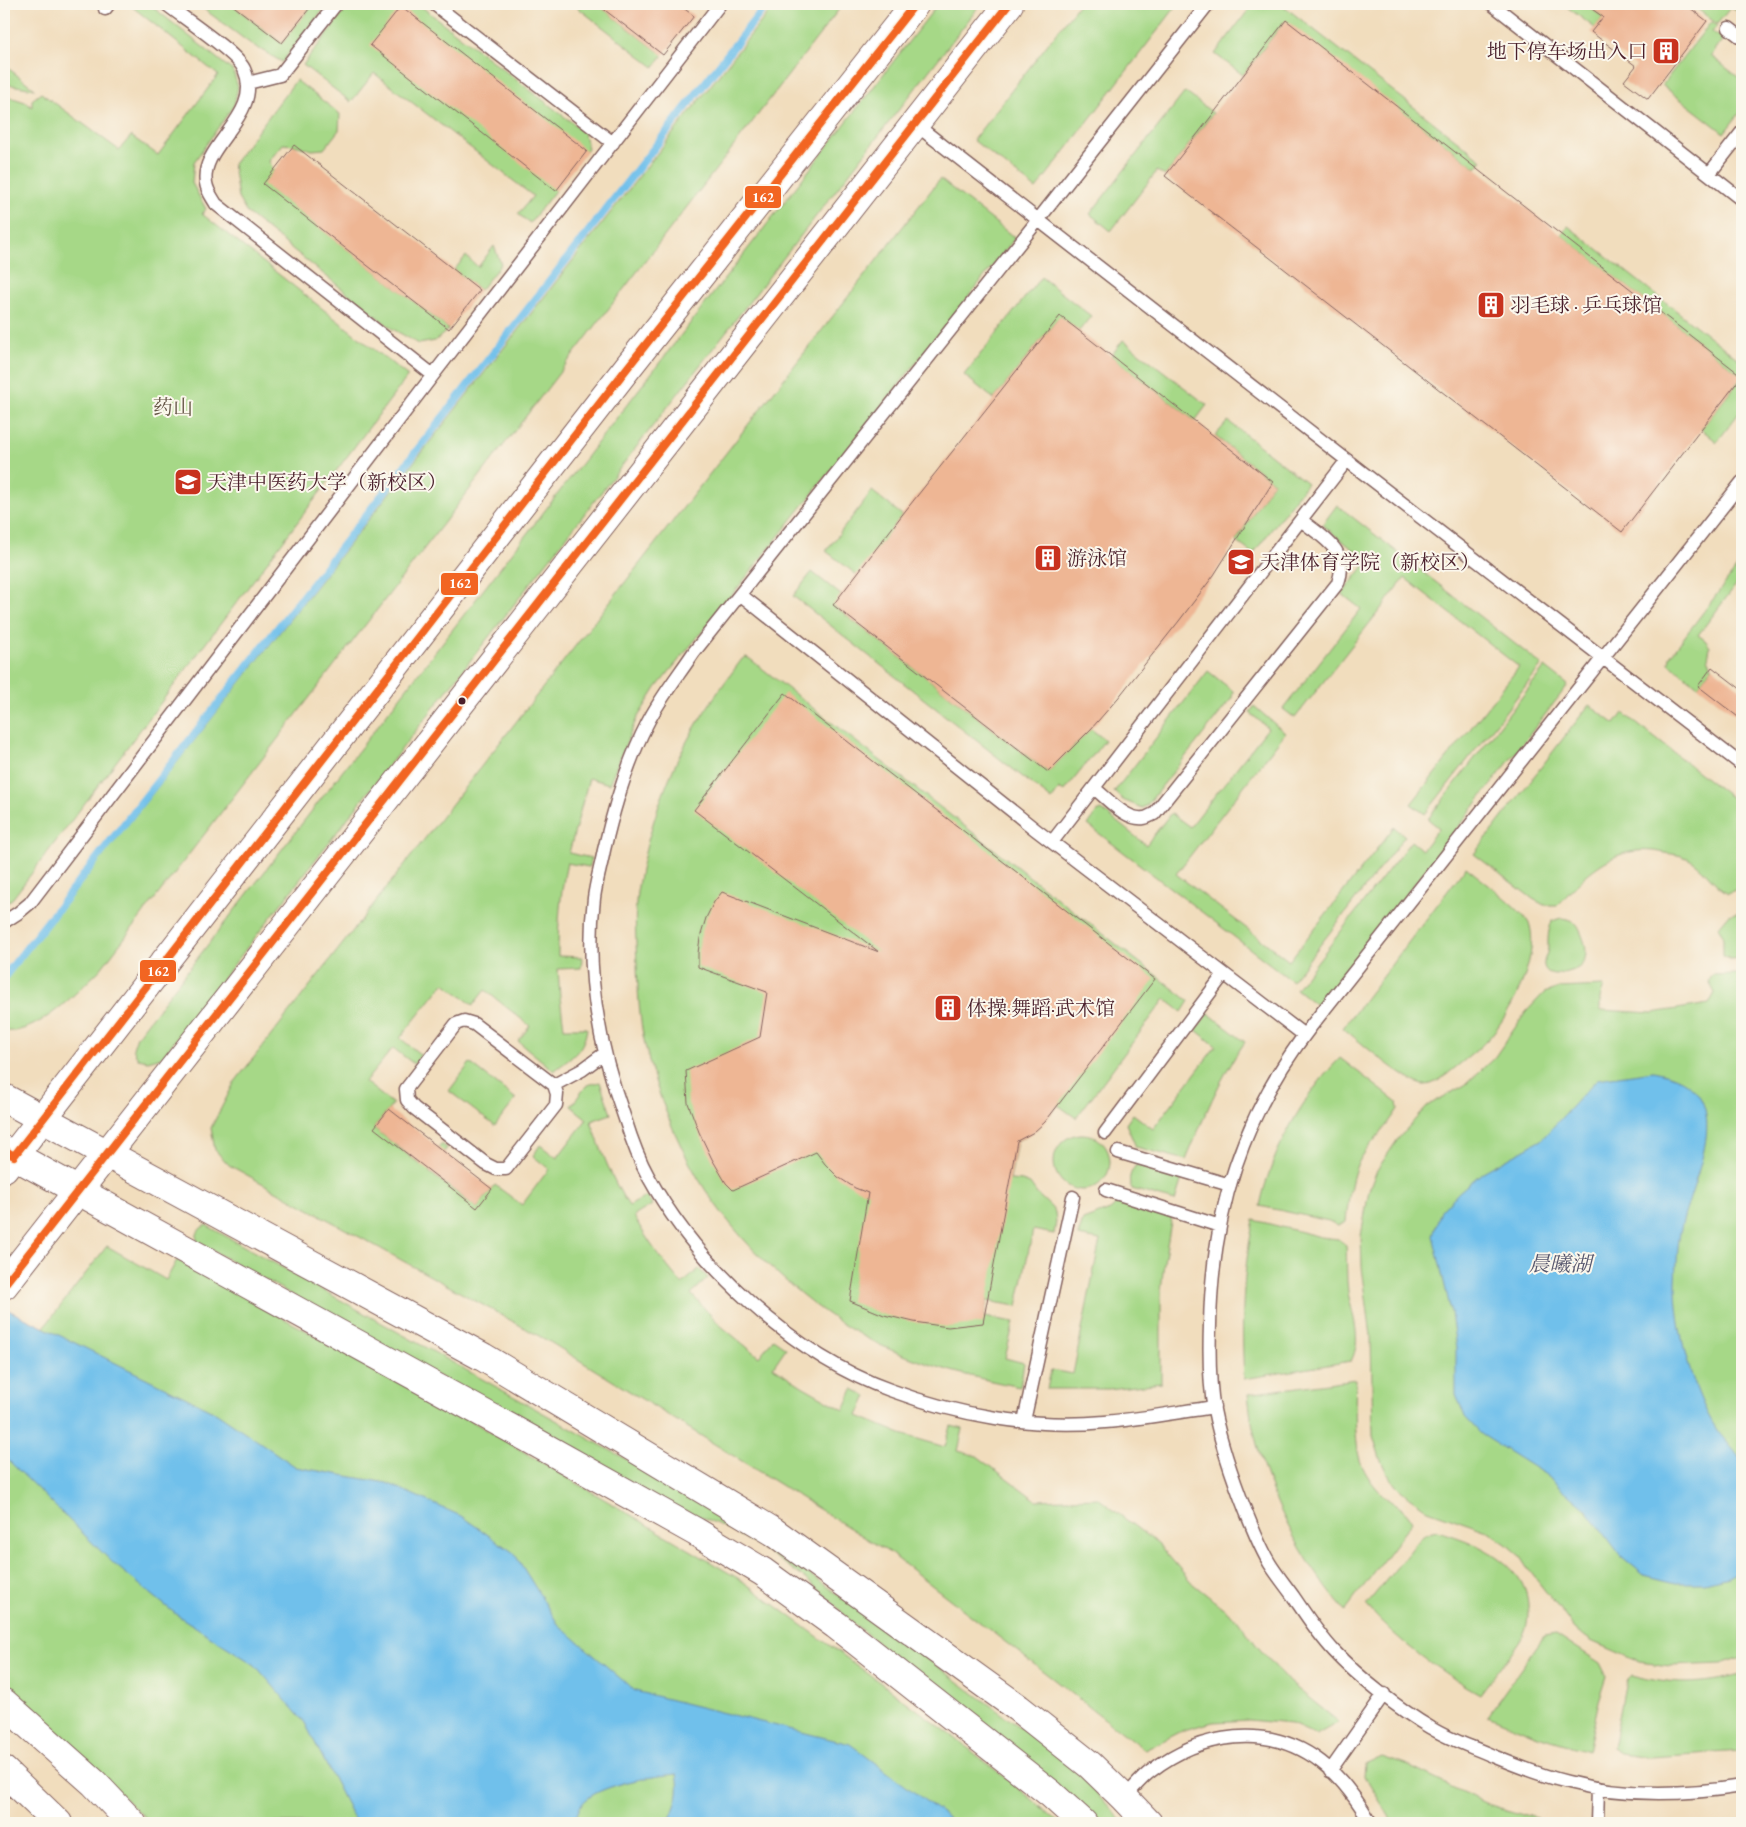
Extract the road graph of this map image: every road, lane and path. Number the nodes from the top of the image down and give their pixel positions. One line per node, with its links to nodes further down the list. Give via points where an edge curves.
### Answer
1 (166, 4): 11 (lane, via 233,56 244,68)
2 (336, 4): 11 (lane, via 280,75)
3 (434, 4): 14 (lane)
4 (720, 4): 14 (lane)
5 (915, 4): 33 (main road)
6 (1009, 4): 12 (main road)
7 (1208, 4): 17 (lane)
8 (1492, 4): 15 (lane)
9 (1729, 28): 10 (lane)
10 (1742, 38)
11 (248, 83): 18 (lane, via 246,103 206,170 208,192 216,204)
12 (915, 124): 17 (lane); 36 (main road)
13 (1742, 132): 15 (lane)
14 (613, 143): 18 (lane)
15 (1709, 174): 16 (lane)
16 (1742, 200)
17 (1038, 220): 19 (lane); 22 (lane)
18 (433, 375): 27 (lane, via 30,903)
19 (1347, 460): 21 (lane); 23 (lane)
20 (1742, 482): 23 (lane)
21 (1301, 520): 25 (lane); 25 (lane, via 1332,545 1341,558 1342,574 1338,583 1154,814 1134,818)
22 (741, 595): 26 (lane); 30 (lane, via 694,652 664,696 639,742 615,806 594,897 592,926 594,989)
23 (1604, 657): 24 (lane); 29 (lane)
24 (1742, 765)
25 (1094, 788): 26 (lane)
26 (1052, 842): 28 (lane)
27 (4, 922)
28 (1224, 974): 29 (lane); 34 (lane)
29 (1304, 1035): 38 (lane, via 1255,1114)
30 (605, 1053): 31 (lane); 45 (lane, via 632,1140 647,1174 688,1236 713,1266 763,1312 817,1354 889,1390 940,1406)
31 (554, 1085): 31 (lane, via 474,1024 464,1021 456,1024 406,1089 407,1100 414,1108 486,1164 506,1169 556,1104)
32 (4, 1098): 33 (main road)
33 (42, 1118): 36 (main road); 37 (main road)
34 (1105, 1133)
35 (1118, 1152): 38 (lane)
36 (107, 1153): 39 (main road); 52 (main road, via 483,1357 774,1532 1018,1708 1090,1765)
37 (7, 1158): 39 (main road)
38 (1230, 1185): 42 (lane)
39 (78, 1190): 43 (main road); 55 (main road, via 763,1572 836,1625 1051,1794)
40 (1106, 1190): 42 (lane)
41 (1073, 1198): 45 (lane)
42 (1220, 1226): 44 (lane, via 1211,1289 1210,1372)
43 (4, 1285)
44 (1214, 1407): 45 (lane, via 1105,1422); 46 (lane, via 1222,1446 1237,1489 1269,1562 1334,1651)
45 (1024, 1421)
46 (1384, 1694): 48 (lane); 51 (lane, via 1432,1729 1466,1745 1538,1774)
47 (4, 1702): 54 (main road, via 94,1783)
48 (1330, 1770): 52 (lane, via 1301,1750 1277,1740 1232,1737 1184,1750 1149,1772); 57 (lane)
49 (4, 1771): 53 (main road)
50 (1742, 1786): 51 (lane, via 1653,1792)
51 (1598, 1788): 58 (lane)
52 (1124, 1798): 56 (main road)
53 (58, 1823)
54 (132, 1823)
55 (1083, 1823)
56 (1148, 1823)
57 (1371, 1823)
58 (1597, 1823)

